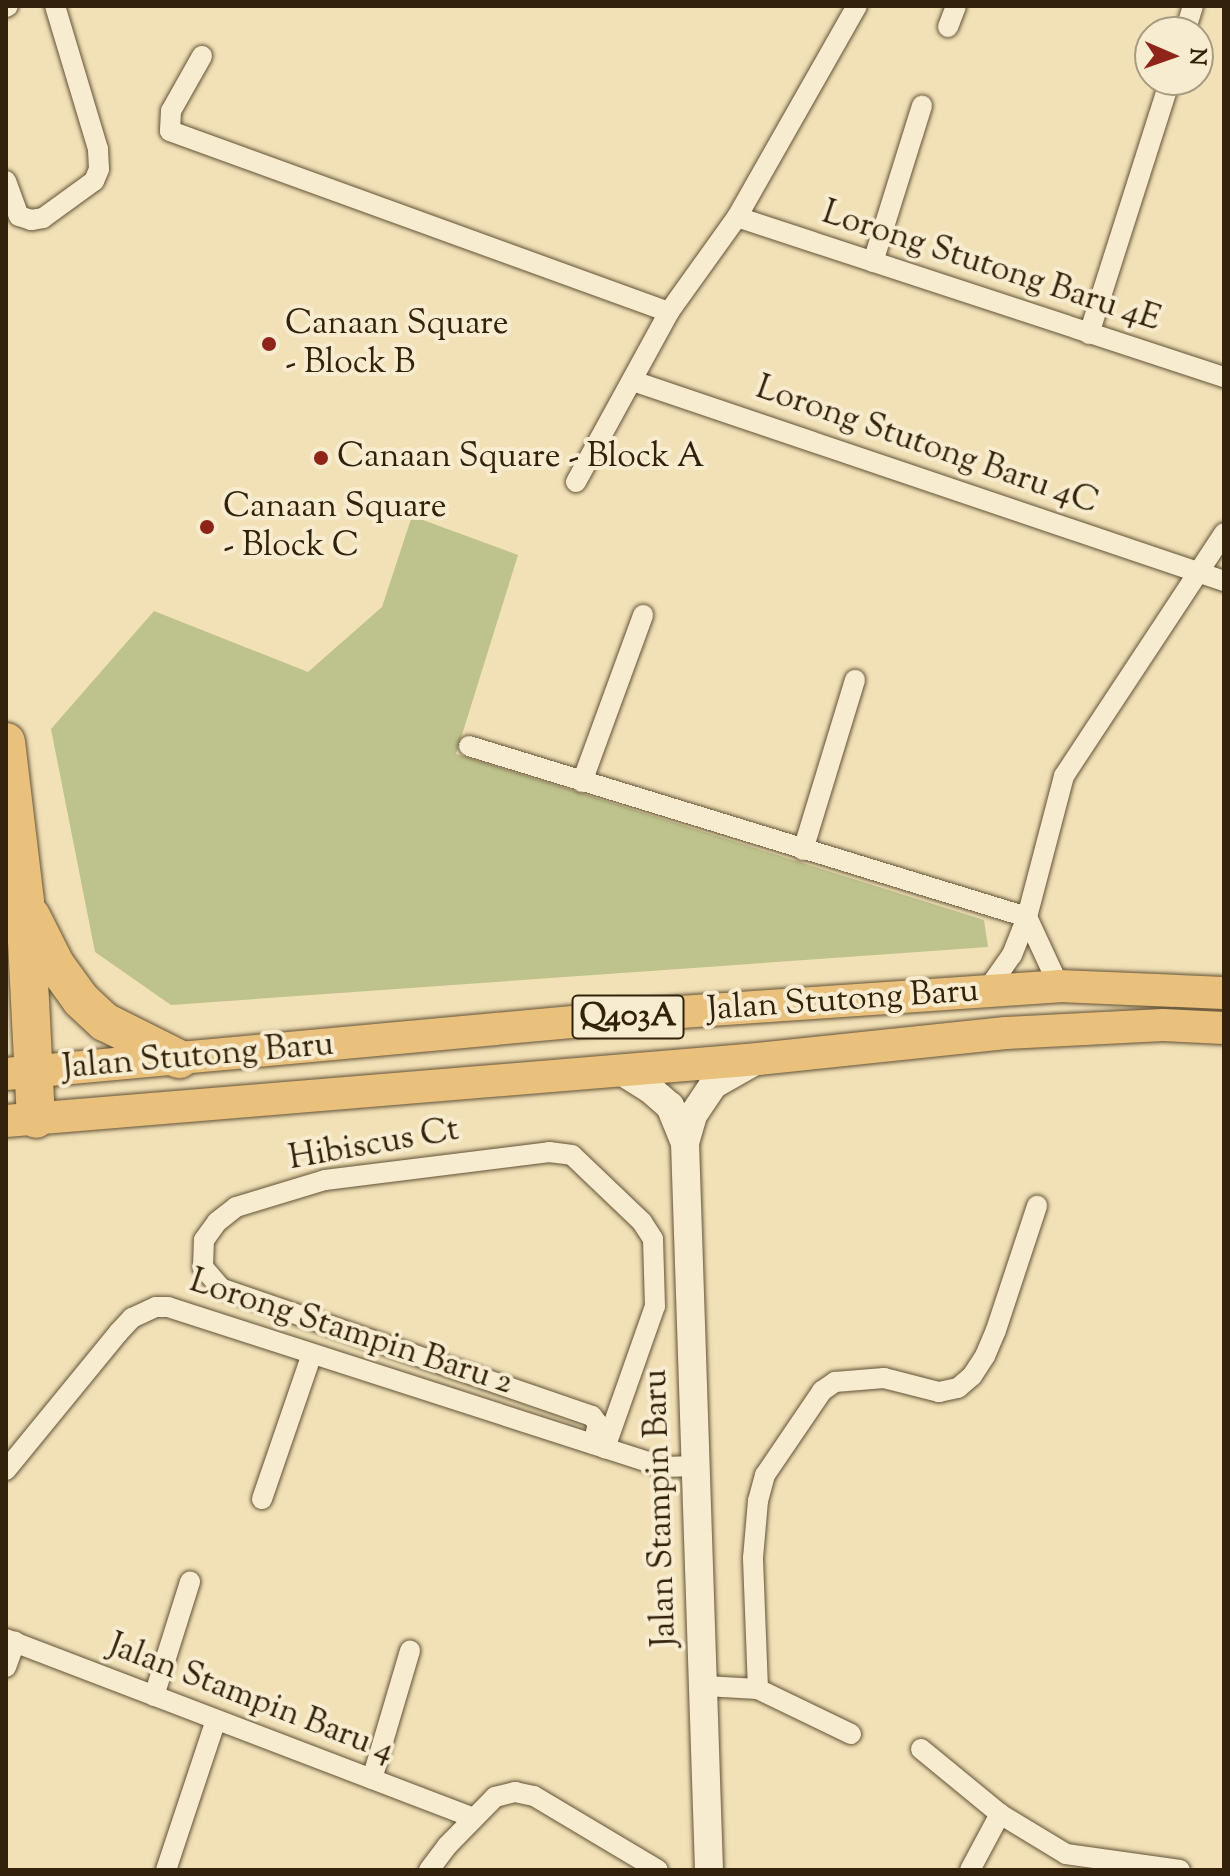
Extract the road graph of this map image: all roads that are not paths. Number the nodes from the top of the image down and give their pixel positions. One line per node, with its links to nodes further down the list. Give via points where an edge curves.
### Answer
1 (55, 6): 8 (street, via 98,149 99,169 81,191 43,218 31,220 19,216)
2 (857, 6): 9 (street)
3 (956, 6): 4 (street)
4 (948, 27)
5 (202, 56): 11 (street, via 171,111 170,131)
6 (1165, 96): 12 (street)
7 (922, 106): 10 (street)
8 (6, 181)
9 (737, 217): 10 (street, Lorong Stutong Baru 4E); 11 (street)
10 (873, 262): 12 (street, Lorong Stutong Baru 4E)
11 (669, 312): 14 (street)
12 (1089, 334): 13 (street, Lorong Stutong Baru 4E)
13 (1224, 377)
14 (633, 381): 15 (street); 17 (street, Lorong Stutong Baru 4C)
15 (576, 482)
16 (1224, 533): 17 (street)
17 (1200, 573): 18 (street, Lorong Stutong Baru 4C); 26 (street, via 1064,776)
18 (1224, 581)
19 (643, 615): 23 (street)
20 (855, 680): 24 (street)
21 (6, 742): 25 (highway)
22 (469, 746): 23 (street)
23 (582, 782): 24 (street)
24 (803, 850): 26 (street)
25 (25, 902): 31 (highway, via 55,964 81,1000 105,1022); 34 (highway)
26 (1027, 917): 27 (street); 28 (street, via 1012,955 990,986)
27 (1059, 986): 28 (main road, Jalan Stutong Baru / Q403A); 29 (main road, Jalan Stutong Baru / Q403A)
28 (976, 991): 31 (main road, Jalan Stutong Baru / Q403A, via 681,1012)
29 (1224, 993)
30 (1224, 1028): 32 (main road, Jalan Stutong Baru, via 1163,1025 1006,1033)
31 (179, 1059): 34 (main road, Jalan Stutong Baru / Q403A)
32 (758, 1059): 33 (main road, Jalan Stutong Baru); 36 (street, Jalan Stampin Baru, via 713,1085 693,1115)
33 (618, 1069): 35 (main road, Jalan Stutong Baru); 36 (street, Jalan Stampin Baru, via 670,1106)
34 (20, 1072): 35 (highway, Jalan Stutong Baru)
35 (21, 1120)
36 (685, 1143): 40 (street, Jalan Stampin Baru)
37 (1037, 1206): 48 (street, via 996,1330 972,1376 958,1388 939,1392 884,1378 835,1382 822,1391 777,1454 758,1501 753,1558)
38 (312, 1354): 39 (street, Lorong Stampin Baru 2); 41 (street, Lorong Stampin Baru 2, via 168,1307 146,1308 118,1333); 42 (street)
39 (599, 1446): 39 (street, Hibiscus Ct, via 655,1306 653,1239 572,1155 549,1152 325,1180 236,1207 204,1240 203,1267 221,1288 592,1416 598,1424); 40 (street, Lorong Stampin Baru 2, via 664,1467)
40 (695, 1466): 47 (street, Jalan Stampin Baru)
41 (6, 1470)
42 (262, 1499)
43 (190, 1582): 49 (street)
44 (10, 1640): 46 (street); 49 (street, Jalan Stampin Baru 4)
45 (410, 1651): 53 (street)
46 (6, 1667)
47 (705, 1686): 48 (street); 59 (street, Jalan Stampin Baru)
48 (758, 1689): 51 (street)
49 (154, 1696): 50 (street, Jalan Stampin Baru 4)
50 (216, 1720): 53 (street, Jalan Stampin Baru 4); 56 (street)
51 (851, 1734)
52 (921, 1749): 54 (street)
53 (372, 1779): 55 (street, Jalan Stampin Baru 4)
54 (1000, 1814): 60 (street); 61 (street, via 1066,1854)
55 (474, 1818): 57 (street); 58 (street, via 504,1793 534,1796)
56 (166, 1870)
57 (429, 1870)
58 (658, 1870)
59 (709, 1870)
60 (970, 1870)
61 (1180, 1870)

